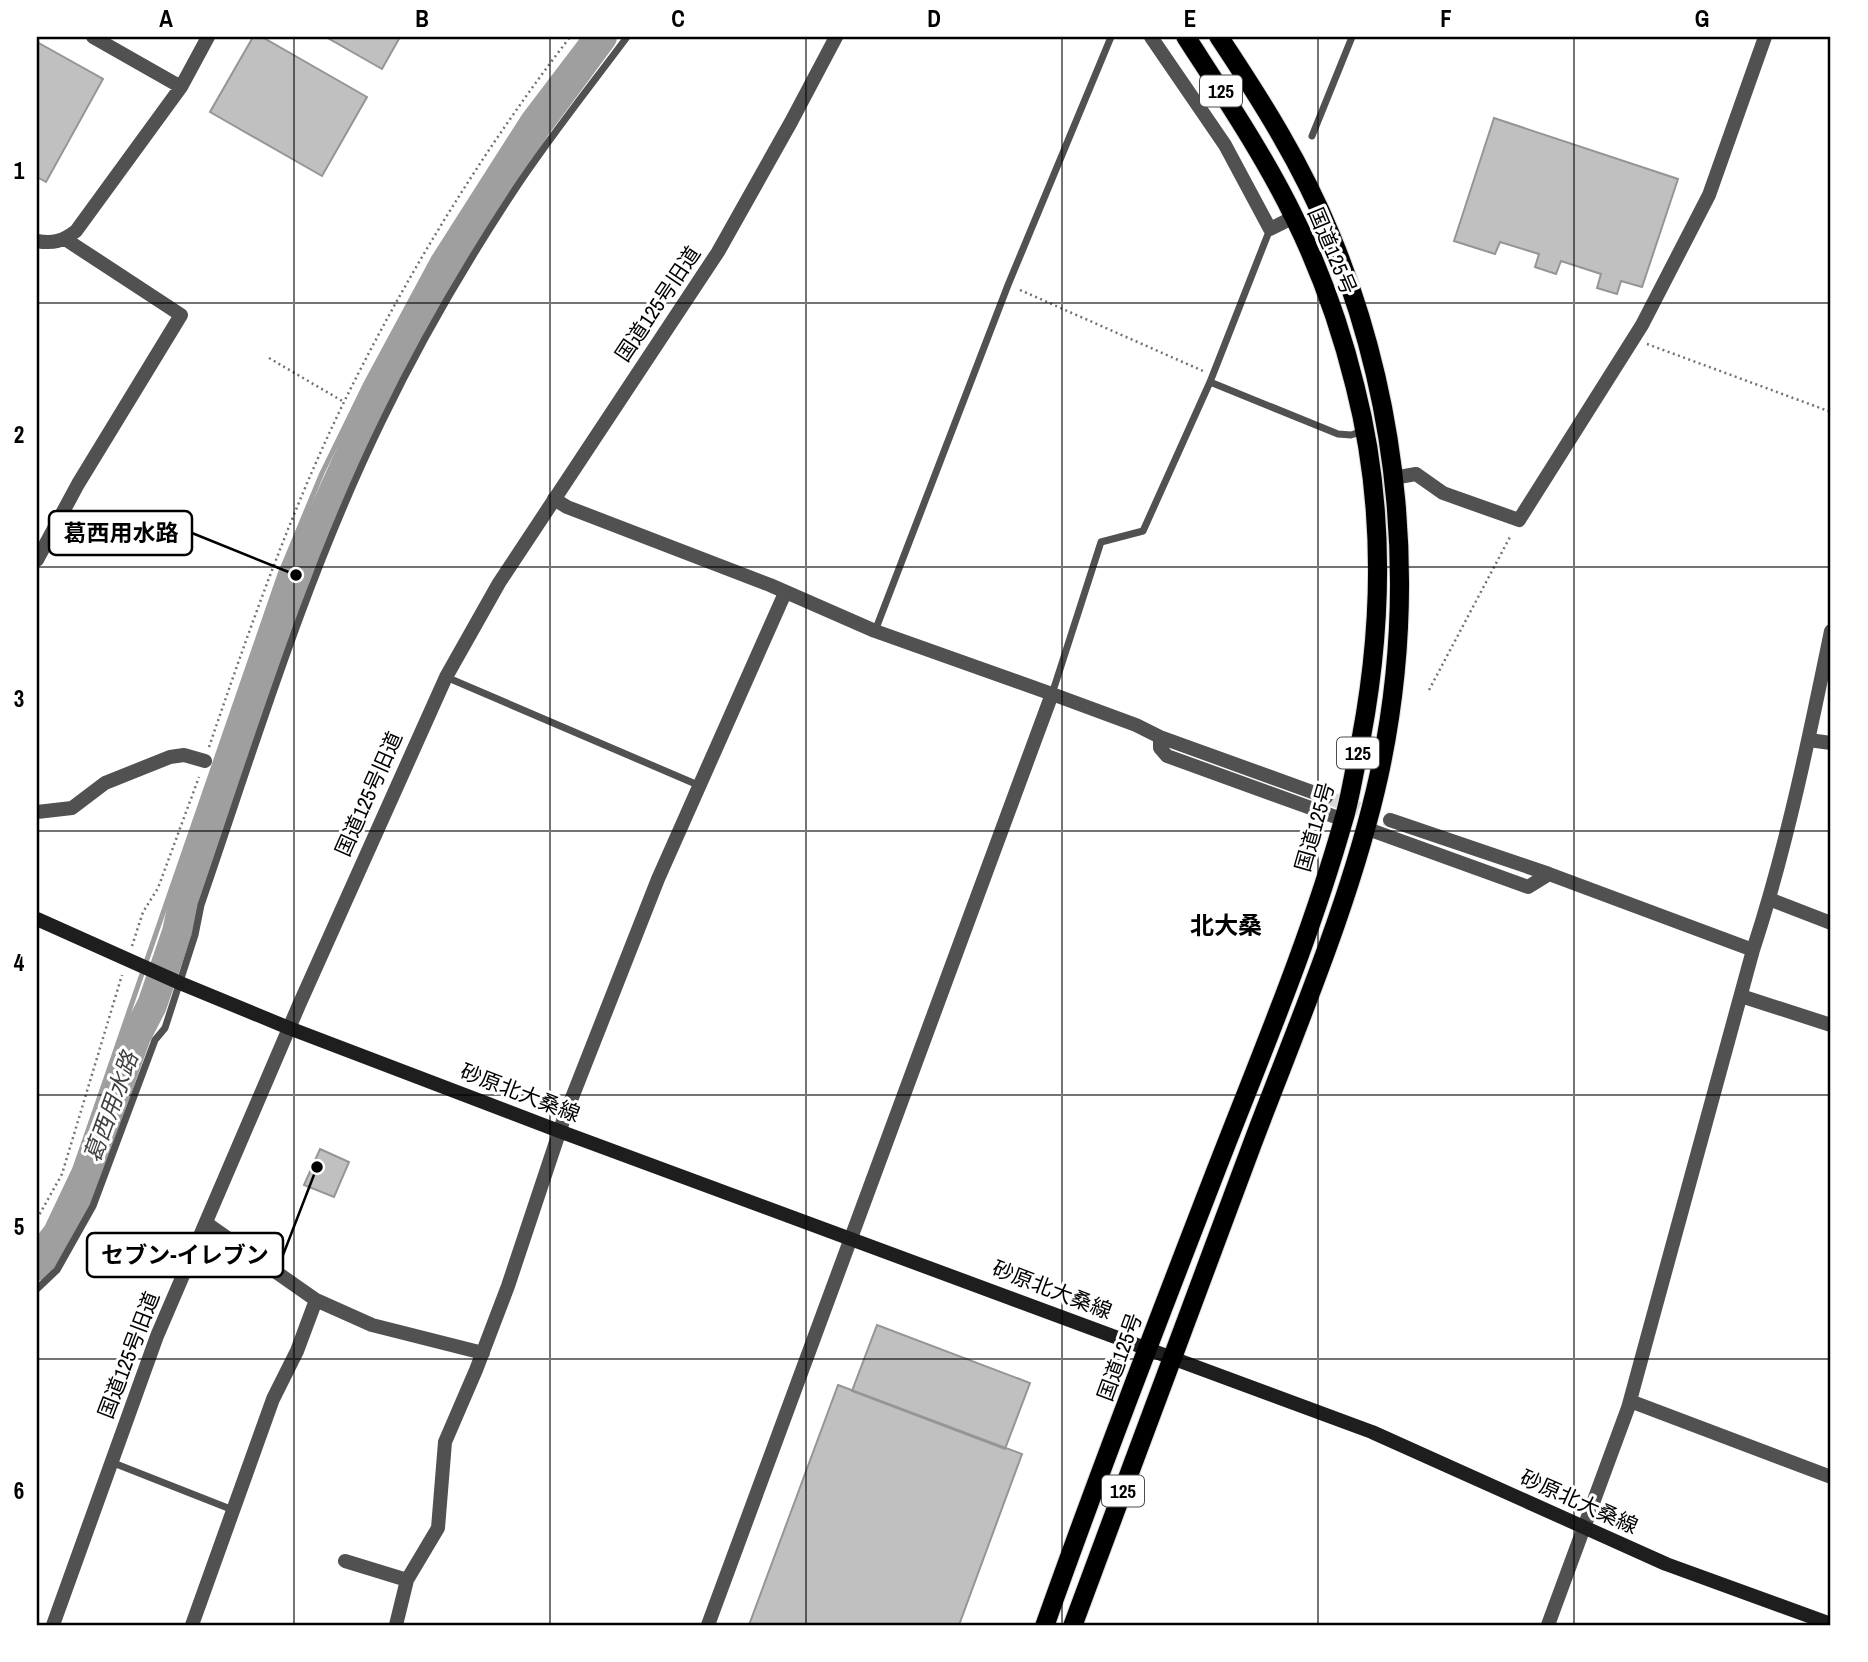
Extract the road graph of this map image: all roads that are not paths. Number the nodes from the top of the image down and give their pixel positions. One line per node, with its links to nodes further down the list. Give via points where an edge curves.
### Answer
1 (93, 37): 11 (street)
2 (208, 37): 11 (street)
3 (626, 37): 42 (lane, via 501,212 383,419 306,599)
4 (835, 37): 20 (street, 国道125号旧道, via 718,252)
5 (1111, 37): 23 (lane, via 1008,285)
6 (1152, 37): 14 (street, via 1225,145)
7 (1186, 37): 13 (highway, 国道125号 / 125, via 1237,115)
8 (1219, 37): 19 (highway, 国道125号 / 125, via 1275,125 1331,235 1368,346)
9 (1352, 37): 12 (lane)
10 (1765, 37): 19 (street, via 1709,195 1633,339 1519,520 1443,494 1416,474)
11 (181, 87): 15 (street, via 76,231)
12 (1312, 136)
13 (1294, 217): 14 (street); 18 (highway, 国道125号 / 125, via 1330,302)
14 (1270, 229): 17 (lane)
15 (65, 239): 16 (street); 21 (street, via 181,314)
16 (37, 241)
17 (1211, 378): 18 (lane, via 1338,434); 26 (lane, via 1143,531 1101,542)
18 (1364, 431): 34 (highway, 国道125号 / 125, via 1375,500 1377,635 1368,710)
19 (1393, 478): 36 (highway, 国道125号 / 125, via 1401,567 1399,637 1388,727)
20 (554, 499): 22 (street); 25 (street, 国道125号旧道)
21 (37, 559)
22 (785, 593): 23 (street); 31 (street)
23 (875, 631): 26 (street)
24 (1831, 631): 28 (street)
25 (446, 677): 31 (lane); 45 (street, 国道125号旧道)
26 (1052, 694): 27 (street); 48 (street)
27 (1160, 737): 32 (street); 34 (street, via 1160,748 1167,756)
28 (1808, 740): 29 (street); 38 (street)
29 (1831, 743)
30 (205, 761): 33 (street, via 184,755 170,757 105,783 72,808)
31 (698, 785): 46 (street)
32 (1326, 797)
33 (37, 812)
34 (1344, 820): 51 (highway, 国道125号 / 125, via 1299,957)
35 (1390, 820): 37 (street)
36 (1365, 828): 37 (street, via 1528,887); 53 (highway, 国道125号 / 125, via 1296,1032)
37 (1549, 874): 41 (street)
38 (1769, 899): 40 (street); 41 (street)
39 (37, 919): 42 (main road)
40 (1831, 923)
41 (1753, 950): 43 (street)
42 (176, 981): 45 (main road, 砂原北大桑線); 49 (lane, via 165,1028 155,1040 93,1206 57,1270)
43 (1741, 996): 44 (street); 54 (street)
44 (1831, 1025)
45 (289, 1028): 46 (main road, 砂原北大桑線); 47 (street, 国道125号旧道)
46 (559, 1130): 48 (main road, 砂原北大桑線); 52 (street)
47 (206, 1223): 50 (street); 55 (street, 国道125号旧道)
48 (851, 1237): 51 (main road, 砂原北大桑線); 65 (street)
49 (37, 1289)
50 (316, 1300): 52 (street, via 372,1325); 57 (street)
51 (1148, 1348): 53 (main road, 砂原北大桑線); 66 (highway, 国道125号 / 125)
52 (483, 1353): 60 (street, via 445,1441 438,1528)
53 (1173, 1357): 58 (main road, 砂原北大桑線, via 1372,1432); 67 (highway, 国道125号 / 125)
54 (1630, 1401): 56 (street); 58 (street)
55 (111, 1462): 57 (lane); 62 (street, 国道125号旧道)
56 (1831, 1477)
57 (234, 1510): 63 (street)
58 (1584, 1526): 61 (main road, 砂原北大桑線, via 1708,1581); 68 (street)
59 (345, 1561): 60 (street)
60 (407, 1580): 64 (street)
61 (1831, 1624)
62 (53, 1625)
63 (192, 1625)
64 (396, 1625)
65 (708, 1625)
66 (1045, 1625)
67 (1073, 1625)
68 (1548, 1625)

